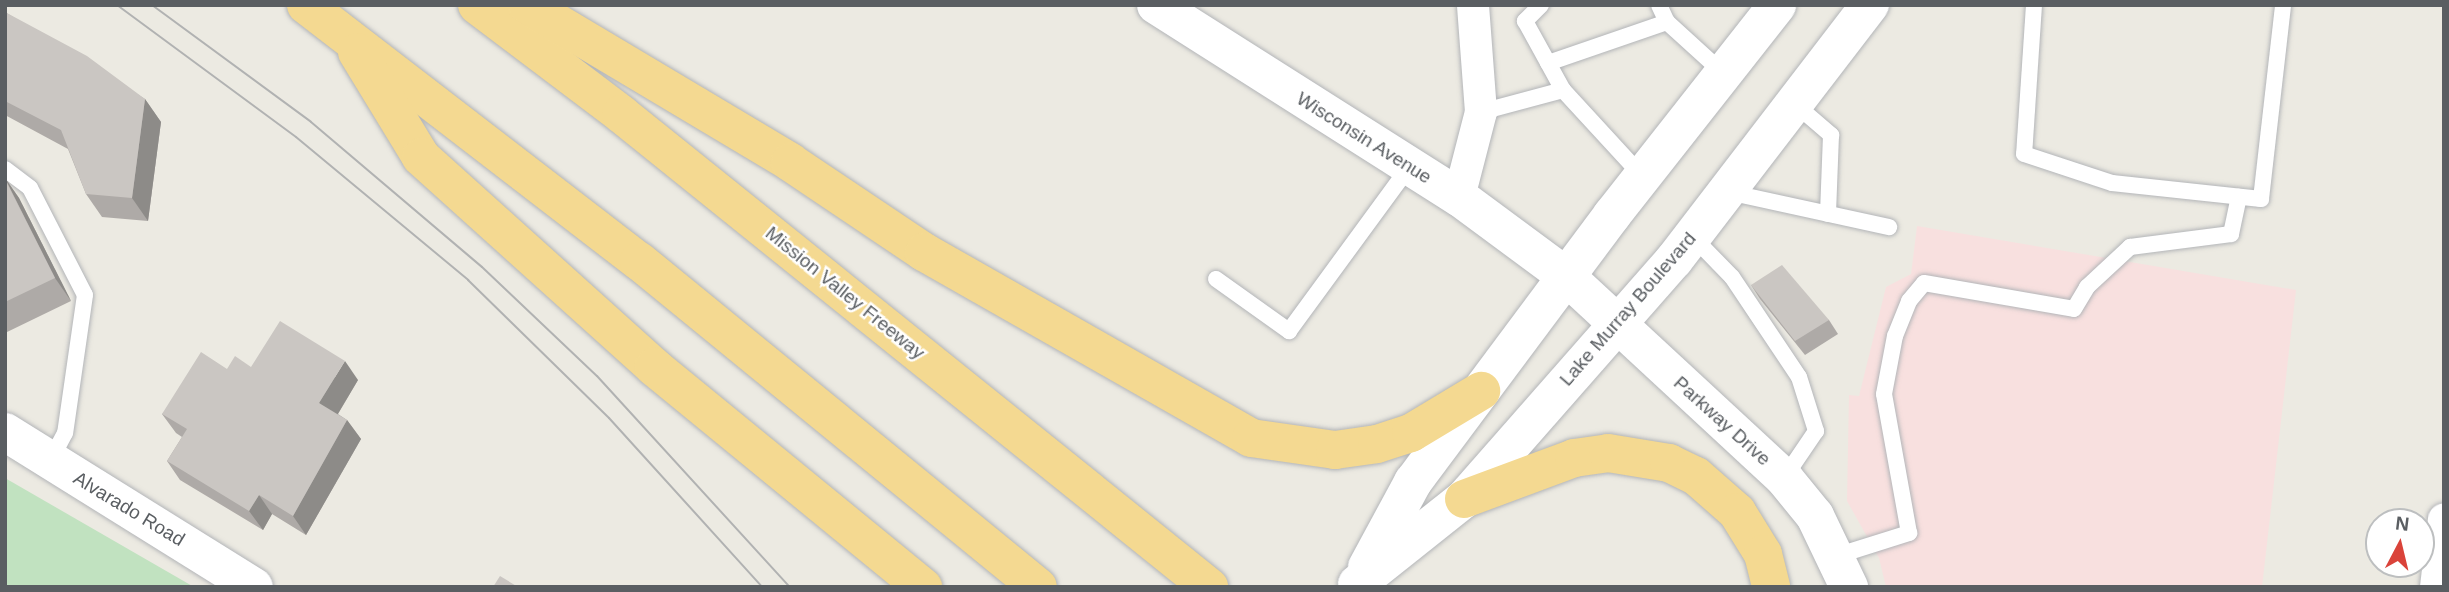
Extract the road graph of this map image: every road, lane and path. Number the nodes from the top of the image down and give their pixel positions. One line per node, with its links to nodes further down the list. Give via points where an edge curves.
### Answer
1 (306, 5): 13 (highway)
2 (477, 5): 42 (highway, Mission Valley Freeway, via 632,122)
3 (527, 5): 31 (highway, via 790,162 924,251 1251,438 1294,448 1335,450 1377,444 1411,433)
4 (1156, 5): 19 (main road, Wisconsin Avenue)
5 (1473, 5): 18 (street)
6 (1541, 5): 14 (lane, via 1525,21)
7 (1659, 5): 12 (lane)
8 (1777, 5): 15 (main road, Lake Murray Boulevard)
9 (1870, 5): 17 (main road, Lake Murray Boulevard)
10 (2034, 5): 24 (lane, via 2024,153 2112,183)
11 (2283, 5): 24 (lane, via 2261,199)
12 (1667, 22): 14 (lane); 15 (lane)
13 (345, 33): 40 (highway, via 421,157 654,367); 41 (highway, via 639,261)
14 (1548, 63): 16 (lane)
15 (1723, 73): 21 (main road, Lake Murray Boulevard)
16 (1563, 90): 18 (lane); 21 (lane)
17 (1793, 102): 22 (main road, Lake Murray Boulevard); 25 (lane, via 1831,135)
18 (1482, 112): 23 (street)
19 (1409, 167): 23 (main road, Wisconsin Avenue); 29 (lane, via 1289,331)
20 (5, 169): 33 (lane, via 30,188 85,295 65,433)
21 (1642, 176): 28 (main road, Lake Murray Boulevard)
22 (1726, 191): 25 (lane); 27 (main road, Lake Murray Boulevard)
23 (1460, 197): 28 (main road, Wisconsin Avenue)
24 (2239, 197): 37 (lane, via 2231,234 2130,247 2087,287 2074,309 1924,283 1909,301 1895,335 1884,394 1909,533)
25 (1828, 214): 26 (lane)
26 (1889, 227)
27 (1692, 236): 30 (main road, Lake Murray Boulevard); 34 (lane, via 1732,276 1799,377 1816,431)
28 (1566, 277): 30 (main road, Parkway Drive); 31 (main road, Lake Murray Boulevard)
29 (1216, 279)
30 (1615, 324): 34 (main road, Parkway Drive); 35 (main road, Lake Murray Boulevard)
31 (1481, 391): 38 (main road, Lake Murray Boulevard, via 1413,482)
32 (5, 432): 33 (main road, Alvarado Road)
33 (50, 461): 39 (main road, Alvarado Road)
34 (1784, 478): 37 (main road, Parkway Drive, via 1815,516)
35 (1464, 499): 38 (main road, Lake Murray Boulevard); 43 (highway, via 1574,458 1608,453 1670,463 1704,481 1737,512 1763,554)
36 (2444, 519): 44 (street)
37 (1843, 572)
38 (1356, 585)
39 (254, 587)
40 (923, 587)
41 (1038, 587)
42 (1209, 587)
43 (1771, 587)
44 (2436, 587)

